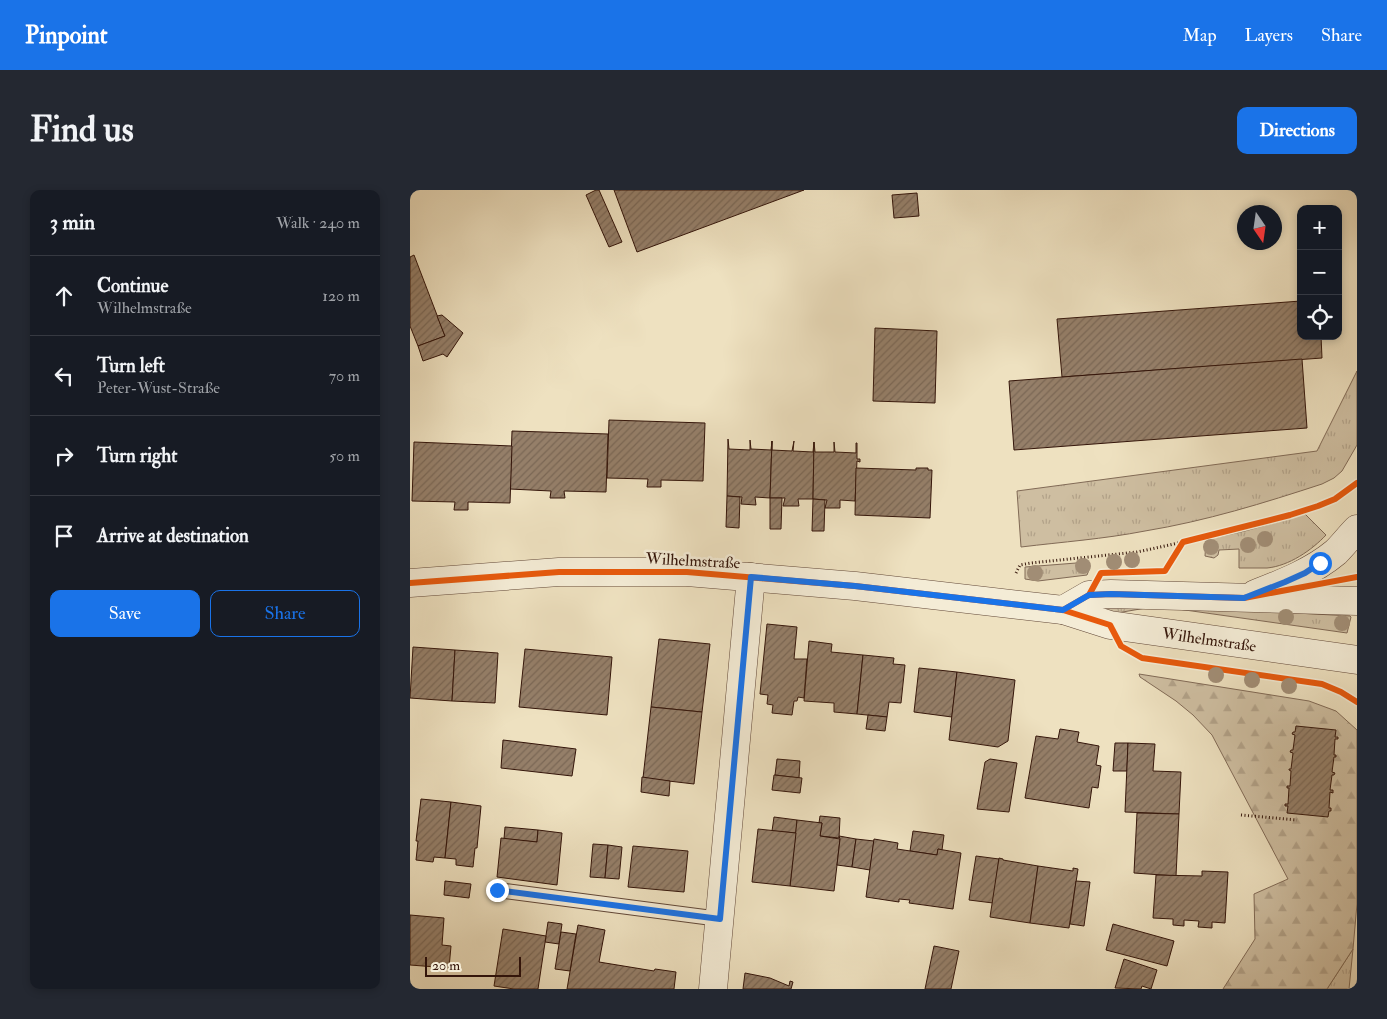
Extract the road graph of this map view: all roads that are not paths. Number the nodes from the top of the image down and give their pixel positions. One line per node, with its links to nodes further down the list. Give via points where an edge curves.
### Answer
1 (1357, 529): 4 (street, via 1336,552 1305,573)
2 (751, 577): 3 (street, Wilhelmstraße, via 626,571 524,574); 6 (street, Wilhelmstraße); 9 (street)
3 (410, 583)
4 (1244, 598): 5 (street); 6 (street, via 1089,595)
5 (1357, 601)
6 (1063, 610): 7 (street, Wilhelmstraße, via 1110,625)
7 (1357, 660)
8 (497, 890): 9 (lane)
9 (720, 919): 10 (street)
10 (713, 989)

